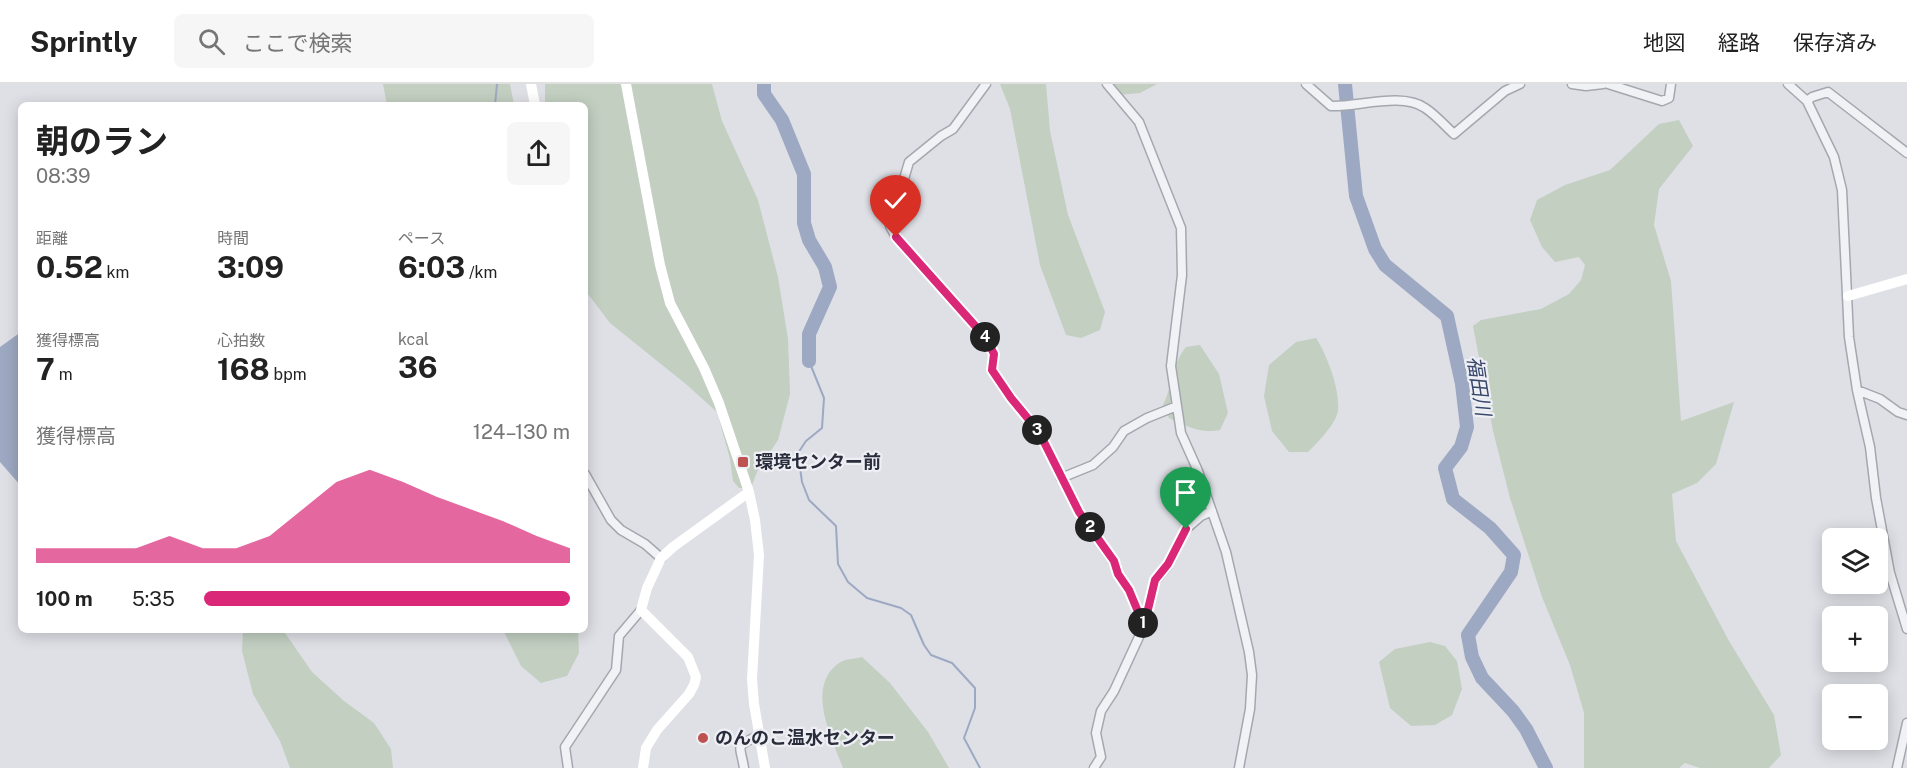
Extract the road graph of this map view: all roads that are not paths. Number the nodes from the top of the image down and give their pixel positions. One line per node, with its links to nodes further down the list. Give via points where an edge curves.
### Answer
1 (531, 84): 13 (street)
2 (626, 84): 22 (street, via 670,303 719,403)
3 (986, 84): 20 (street, via 953,129 909,162 890,226 986,338 994,354 992,370 1039,432)
4 (1107, 84): 18 (street, via 1139,122 1181,228 1182,275 1171,366)
5 (1306, 84): 6 (street, via 1331,106 1384,101 1424,107 1454,134 1505,91)
6 (1520, 84)
7 (1572, 84): 8 (street)
8 (1603, 84)
9 (1608, 84): 10 (street, via 1662,101 1669,98)
10 (1671, 84)
11 (1788, 84): 12 (street)
12 (1807, 101): 14 (street, via 1828,92); 16 (street, via 1834,157 1842,190)
13 (534, 102)
14 (1907, 153)
15 (1907, 279): 16 (street)
16 (1848, 296): 17 (street)
17 (1857, 390): 19 (street); 27 (street, via 1890,573)
18 (1177, 406): 20 (street, via 1124,431 1093,465); 23 (street, via 1181,433)
19 (1907, 415)
20 (1061, 478): 26 (street, via 1079,512 1114,561)
21 (588, 479): 24 (street, via 611,520)
22 (748, 492): 24 (street); 29 (street, via 759,555 752,679)
23 (1212, 511): 26 (street, via 1186,529 1155,580); 35 (street, via 1226,552 1252,675)
24 (661, 558): 25 (street)
25 (641, 610): 30 (street, via 619,636 615,670 565,747); 31 (street, via 688,657 696,676 689,694 646,748)
26 (1144, 626): 34 (street, via 1101,711 1096,733 1101,757)
27 (1907, 629)
28 (1907, 723): 36 (street)
29 (759, 735): 32 (street, via 739,747); 33 (street)
30 (568, 768)
31 (643, 768)
32 (744, 768)
33 (765, 768)
34 (1094, 768)
35 (1239, 768)
36 (1897, 768)

